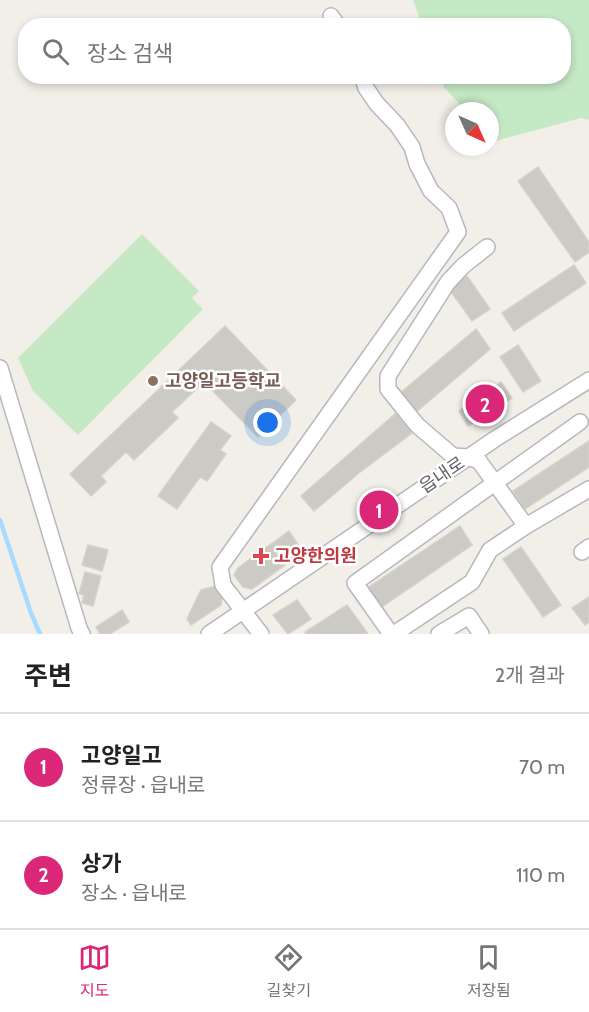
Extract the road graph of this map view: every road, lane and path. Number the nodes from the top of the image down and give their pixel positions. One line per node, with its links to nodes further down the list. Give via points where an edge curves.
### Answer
1 (365, 84): 10 (street, via 412,147 431,191 449,207 458,232 220,567 223,585)
2 (487, 247): 6 (street, via 448,282 388,376 388,389 417,424 453,456)
3 (0, 368): 11 (street)
4 (589, 380): 6 (street, 읍내로)
5 (580, 422): 7 (street)
6 (468, 457): 7 (street, via 479,461); 10 (street, 읍내로)
7 (494, 482): 9 (street); 14 (street, via 355,582)
8 (587, 495): 9 (street)
9 (526, 526): 14 (street, via 490,550 472,582)
10 (244, 610): 12 (street, 읍내로); 13 (street)
11 (82, 634)
12 (209, 634)
13 (261, 634)
14 (392, 634)
15 (439, 634): 16 (street, via 469,615)
16 (481, 634)

